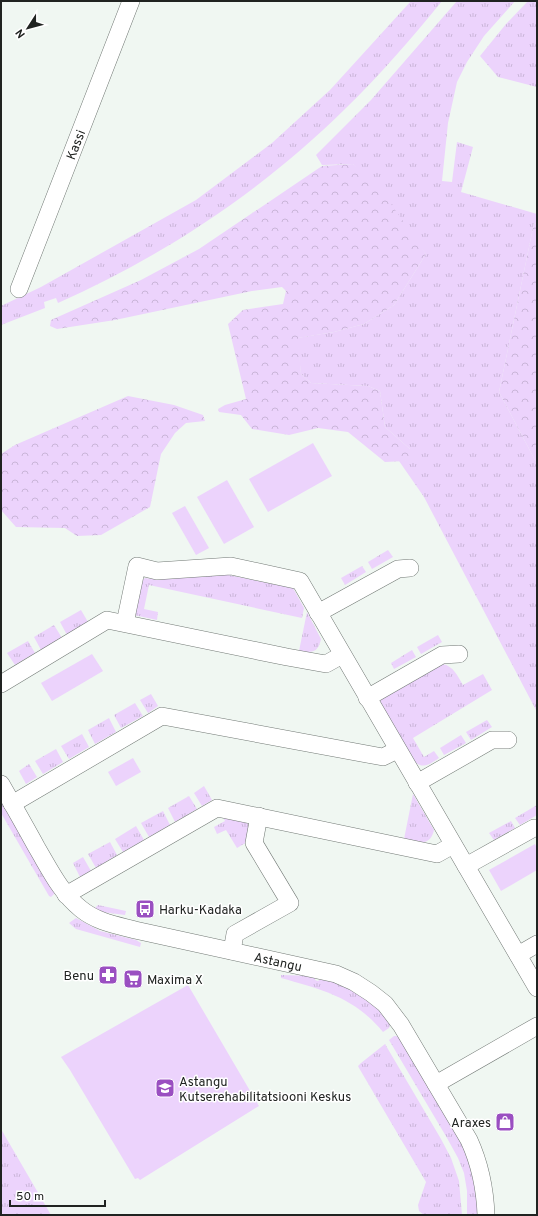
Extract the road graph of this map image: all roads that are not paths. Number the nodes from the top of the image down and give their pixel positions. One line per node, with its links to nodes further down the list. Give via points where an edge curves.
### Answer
1 (131, 1): 2 (street, Kassi)
2 (19, 289)
3 (410, 568): 4 (street, via 398,569)
4 (318, 613): 5 (street, via 300,581 231,566 157,571 137,566); 6 (street)
5 (125, 623): 6 (street, via 326,664); 8 (street, via 107,620)
6 (342, 654): 9 (street)
7 (459, 654): 9 (street, via 442,655)
8 (1, 684)
9 (367, 698): 11 (street)
10 (508, 740): 12 (street, via 492,740)
11 (397, 750): 12 (street); 14 (street, via 383,757 162,716)
12 (417, 783): 17 (street)
13 (1, 784): 14 (street, Astangu)
14 (12, 804): 19 (street, Astangu)
15 (259, 816): 17 (street, via 437,854); 19 (street, via 217,808); 21 (street, via 254,843 290,903 235,934)
16 (537, 828): 18 (street)
17 (453, 845): 18 (street)
18 (466, 866): 22 (street)
19 (66, 895): 21 (street, Astangu, via 82,910 105,922)
20 (537, 944): 22 (street)
21 (232, 952): 25 (street, Astangu, via 336,974 354,982 385,1004 401,1025)
22 (518, 955): 23 (street)
23 (537, 988)
24 (537, 1026): 25 (street)
25 (436, 1084): 26 (street, Astangu, via 476,1154 486,1201)
26 (486, 1215)

